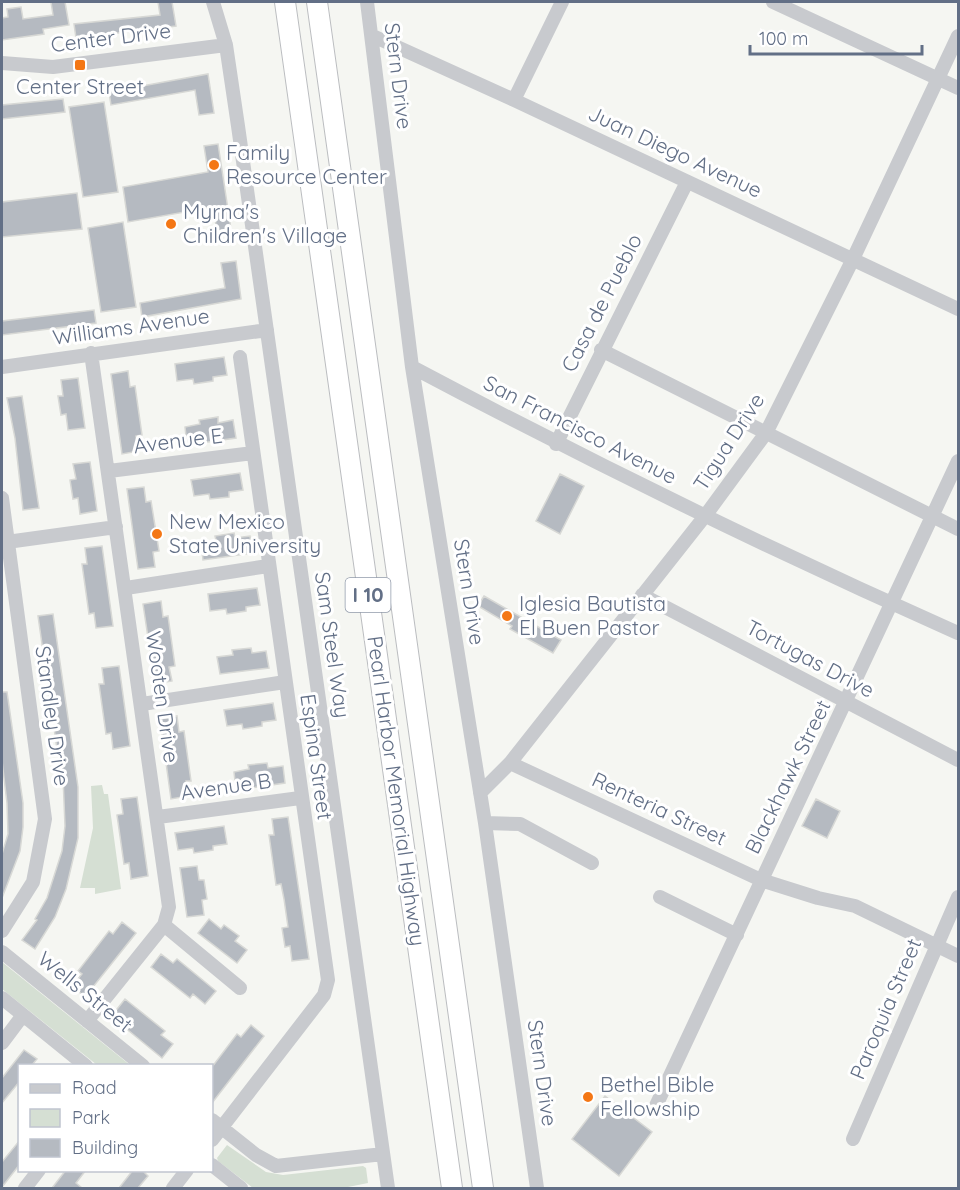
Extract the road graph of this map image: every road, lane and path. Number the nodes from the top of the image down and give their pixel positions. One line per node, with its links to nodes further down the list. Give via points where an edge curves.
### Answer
1 (213, 2): 9 (street, Sam Steel Way)
2 (285, 2): 76 (highway, Pearl Harbor Memorial Highway / I 10)
3 (317, 2): 77 (highway, Pearl Harbor Memorial Highway / I 10)
4 (367, 2): 7 (street, Stern Drive)
5 (562, 2): 13 (street)
6 (773, 2): 11 (street)
7 (373, 36): 13 (street, Juan Diego Avenue); 22 (street, Stern Drive)
8 (958, 36): 11 (street, Tigua Drive)
9 (226, 45): 10 (street, Center Drive, via 53,68); 17 (street, Sam Steel Way)
10 (2, 63)
11 (938, 79): 12 (street); 15 (street, Tigua Drive)
12 (958, 88)
13 (514, 100): 14 (street, Juan Diego Avenue)
14 (687, 182): 15 (street, Juan Diego Avenue); 18 (street, Casa de Pueblo)
15 (853, 259): 16 (street, Juan Diego Avenue); 23 (street, Tigua Drive)
16 (958, 309)
17 (267, 330): 19 (street, Williams Avenue); 68 (street, Sam Steel Way)
18 (601, 350): 23 (street); 24 (street, Casa de Pueblo)
19 (91, 353): 21 (street, Williams Avenue); 27 (street, Wooten Drive)
20 (240, 357): 25 (street, Espina Street)
21 (2, 367)
22 (412, 367): 24 (street, San Francisco Avenue); 44 (street, Stern Drive)
23 (766, 433): 29 (street, Tigua Drive); 30 (street)
24 (556, 444): 29 (street, San Francisco Avenue)
25 (253, 453): 27 (street, Avenue E); 34 (street, Espina Street)
26 (958, 461): 30 (street, Blackhawk Street)
27 (109, 471): 31 (street, Wooten Drive)
28 (2, 498): 33 (street, Standley Drive)
29 (705, 516): 36 (street, Tigua Drive); 37 (street, San Francisco Avenue)
30 (932, 516): 32 (street); 37 (street, Blackhawk Street)
31 (116, 527): 33 (street); 35 (street, Wooten Drive)
32 (958, 529)
33 (7, 542): 53 (street, Standley Drive, via 45,819 33,882)
34 (268, 567): 35 (street); 39 (street, Espina Street)
35 (126, 588): 41 (street, Wooten Drive)
36 (642, 595): 40 (street, Tortugas Drive); 43 (street, Tigua Drive)
37 (891, 603): 38 (street, San Francisco Avenue); 40 (street, Blackhawk Street)
38 (958, 633)
39 (285, 682): 41 (street); 45 (street, Espina Street)
40 (846, 702): 42 (street, Tortugas Drive); 49 (street, Blackhawk Street)
41 (142, 704): 46 (street, Wooten Drive)
42 (958, 760)
43 (510, 763): 44 (street, Tigua Drive); 49 (street, Renteria Street)
44 (480, 793): 47 (street, Stern Drive)
45 (300, 798): 46 (street, Avenue B); 66 (street, Espina Street, via 328,988)
46 (158, 818): 52 (street, Wooten Drive, via 170,907)
47 (485, 823): 48 (street, via 520,824); 78 (street, Stern Drive)
48 (592, 863)
49 (761, 880): 54 (street, Blackhawk Street); 55 (street, Renteria Street, via 855,906)
50 (660, 897): 54 (street)
51 (958, 897): 55 (street, Paroquia Street)
52 (164, 925): 58 (street); 61 (street, Wooten Drive)
53 (2, 931)
54 (737, 935): 65 (street, Blackhawk Street)
55 (936, 944): 57 (street, Renteria Street); 67 (street, Paroquia Street)
56 (2, 952): 61 (street, Wells Street)
57 (958, 956)
58 (240, 988)
59 (2, 998): 60 (street)
60 (23, 1015): 62 (street); 63 (street)
61 (87, 1021): 64 (street, Wells Street)
62 (2, 1043)
63 (85, 1064)
64 (142, 1064)
65 (654, 1110)
66 (216, 1124): 68 (street, via 276,1166)
67 (853, 1139)
68 (383, 1154): 75 (street, Sam Steel Way)
69 (213, 1166): 74 (street)
70 (37, 1172): 72 (street)
71 (185, 1172): 73 (street)
72 (25, 1188)
73 (173, 1188)
74 (241, 1188)
75 (388, 1188)
76 (452, 1188)
77 (483, 1188)
78 (537, 1188)

